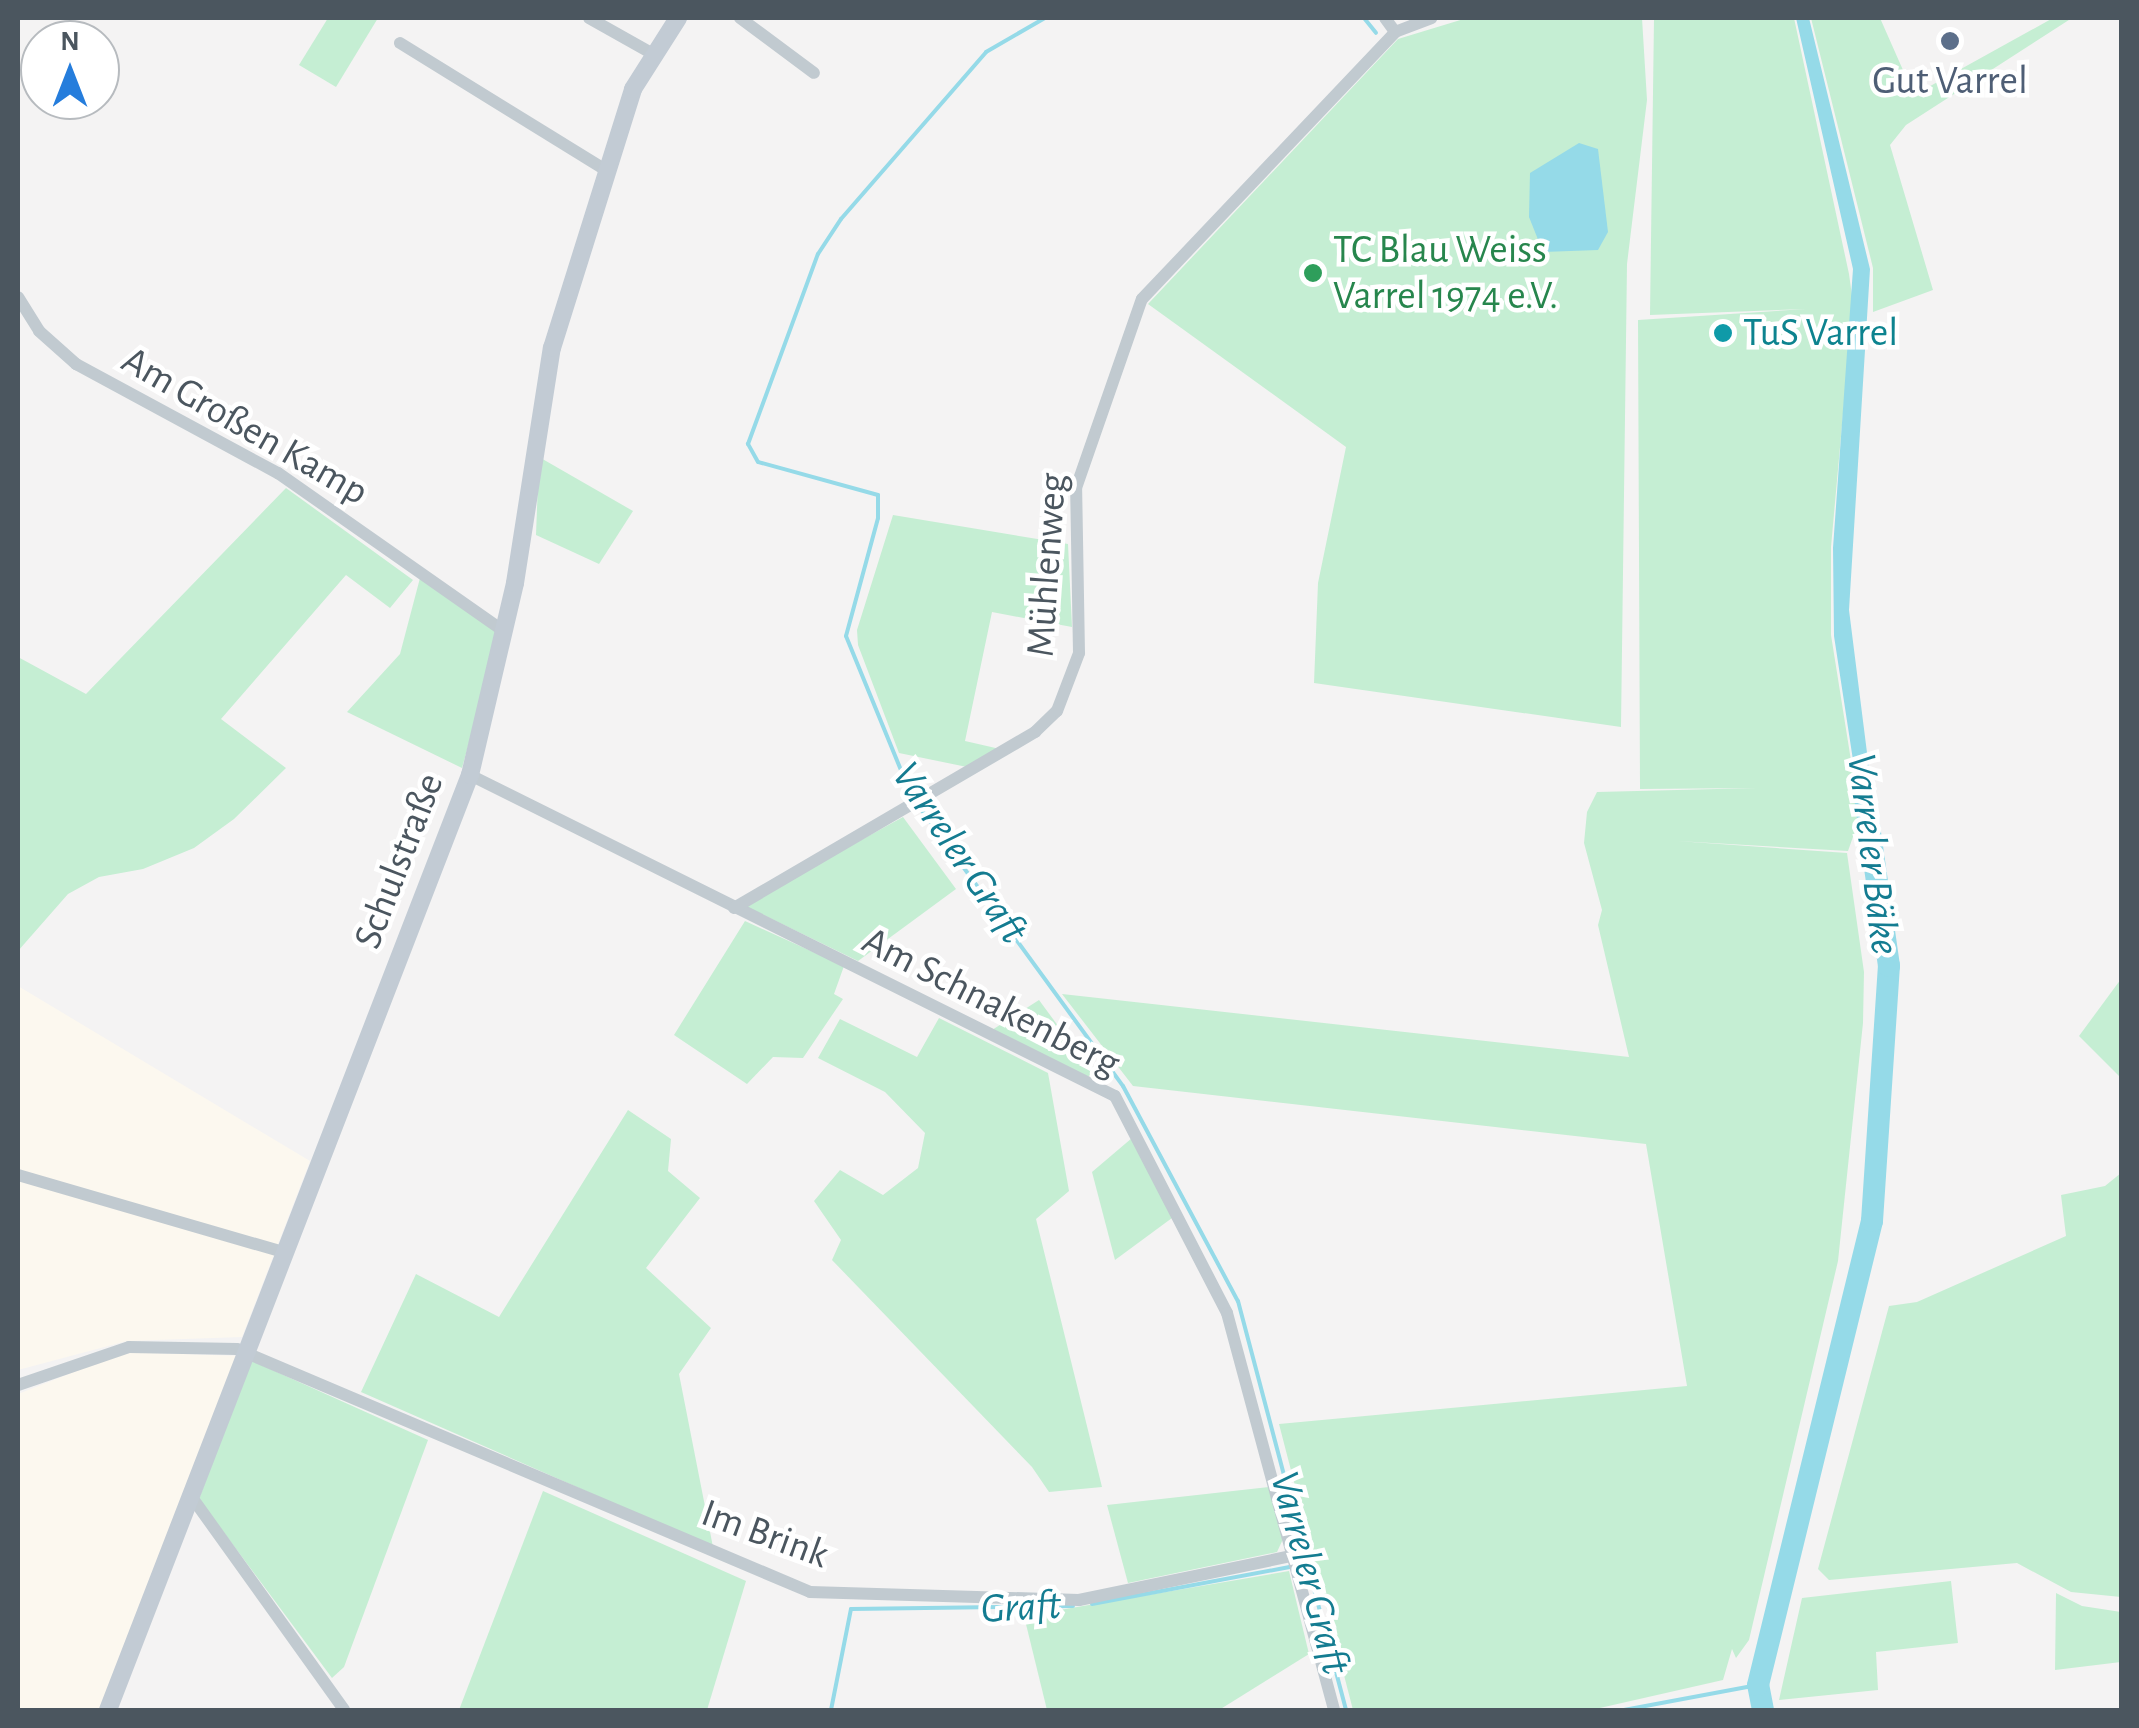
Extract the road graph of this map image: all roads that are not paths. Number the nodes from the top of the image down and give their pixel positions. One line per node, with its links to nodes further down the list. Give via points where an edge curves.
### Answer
1 (589, 18): 8 (street)
2 (678, 18): 8 (street, Schulstraße)
3 (740, 18): 9 (street)
4 (1384, 18): 6 (street)
5 (1431, 18): 6 (street)
6 (1395, 32): 14 (street, Mühlenweg, via 1142,299 1076,488 1079,653 1070,687 1035,732)
7 (400, 44): 10 (street)
8 (653, 54): 10 (street, Schulstraße)
9 (814, 73)
10 (606, 170): 12 (street, Schulstraße, via 552,348)
11 (18, 297): 12 (street, Am Großen Kamp, via 39,331 76,364 278,474)
12 (504, 631): 13 (street, Schulstraße)
13 (470, 775): 14 (street, Am Schnakenberg); 16 (street, Schulstraße)
14 (734, 908): 20 (street, Am Schnakenberg, via 1115,1096 1227,1313)
15 (18, 1174): 16 (street)
16 (286, 1253): 17 (street, Schulstraße)
17 (248, 1353): 18 (street, via 129,1347); 19 (street, Schulstraße); 20 (street, Im Brink, via 810,1592 1079,1600)
18 (18, 1385)
19 (191, 1496): 21 (street, Schulstraße); 22 (street)
20 (1292, 1556): 23 (street, Am Schnakenberg)
21 (108, 1710)
22 (344, 1710)
23 (1334, 1710)

